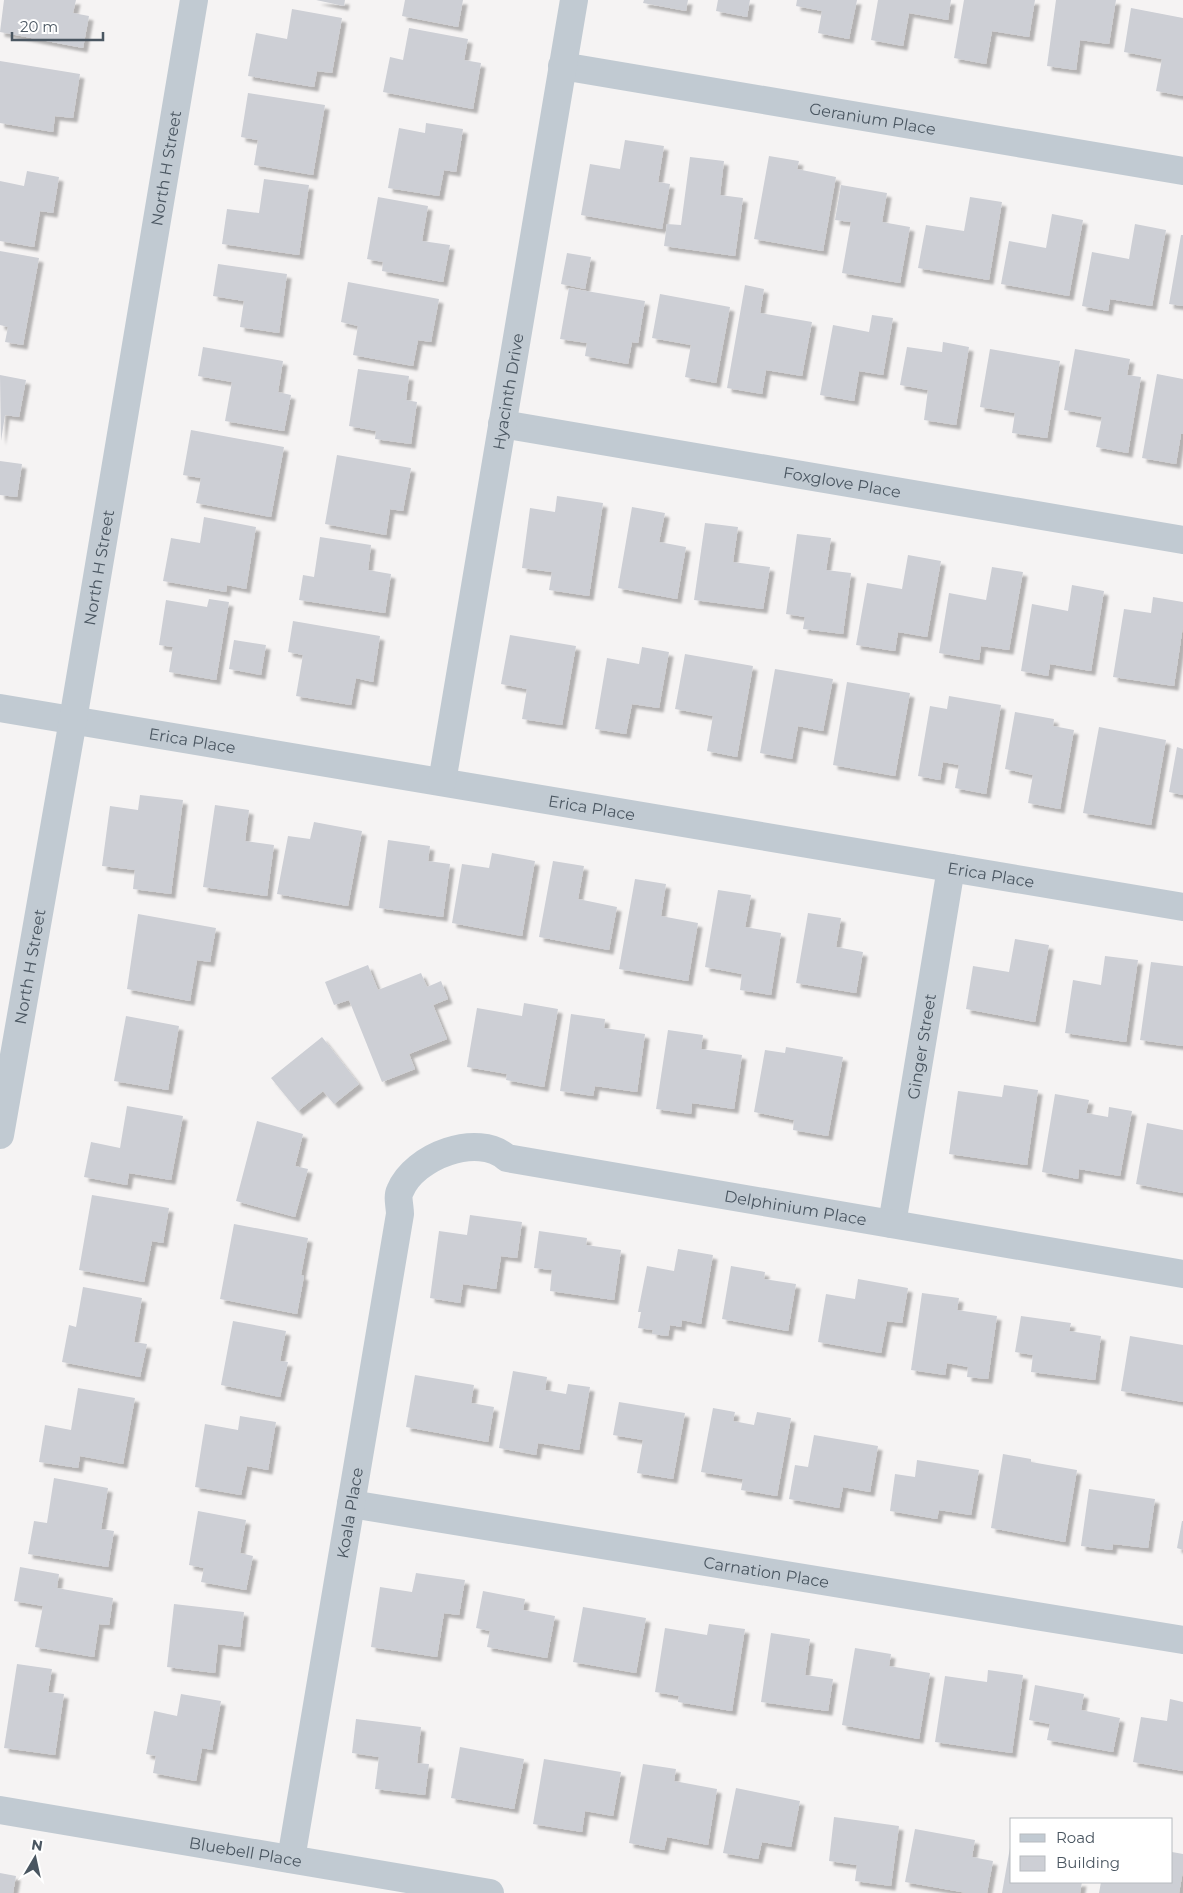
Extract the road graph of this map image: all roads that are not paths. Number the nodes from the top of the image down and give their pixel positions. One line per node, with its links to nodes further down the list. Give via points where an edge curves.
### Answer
1 (194, 0): 8 (street, North H Street)
2 (574, 0): 3 (street, Hyacinth Drive)
3 (562, 66): 4 (street, Geranium Place); 5 (street, Hyacinth Drive)
4 (1183, 171)
5 (502, 424): 6 (street, Foxglove Place); 9 (street, Hyacinth Drive)
6 (1183, 540)
7 (0, 708): 8 (street, Erica Place)
8 (74, 720): 9 (street, Erica Place); 12 (street, North H Street)
9 (442, 782): 10 (street, Erica Place)
10 (951, 868): 11 (street, Erica Place); 14 (street, Ginger Street)
11 (1183, 907)
12 (0, 1135)
13 (415, 1171): 14 (street, Delphinium Place, via 442,1154 460,1148 481,1147 500,1152 507,1158); 16 (street, Koala Place, via 399,1193 400,1214)
14 (892, 1224): 15 (street, Delphinium Place)
15 (1183, 1274)
16 (351, 1504): 17 (street, Carnation Place); 19 (street, Koala Place)
17 (1183, 1640)
18 (0, 1810): 19 (street, Bluebell Place)
19 (291, 1859): 20 (street, Bluebell Place)
20 (490, 1893)

